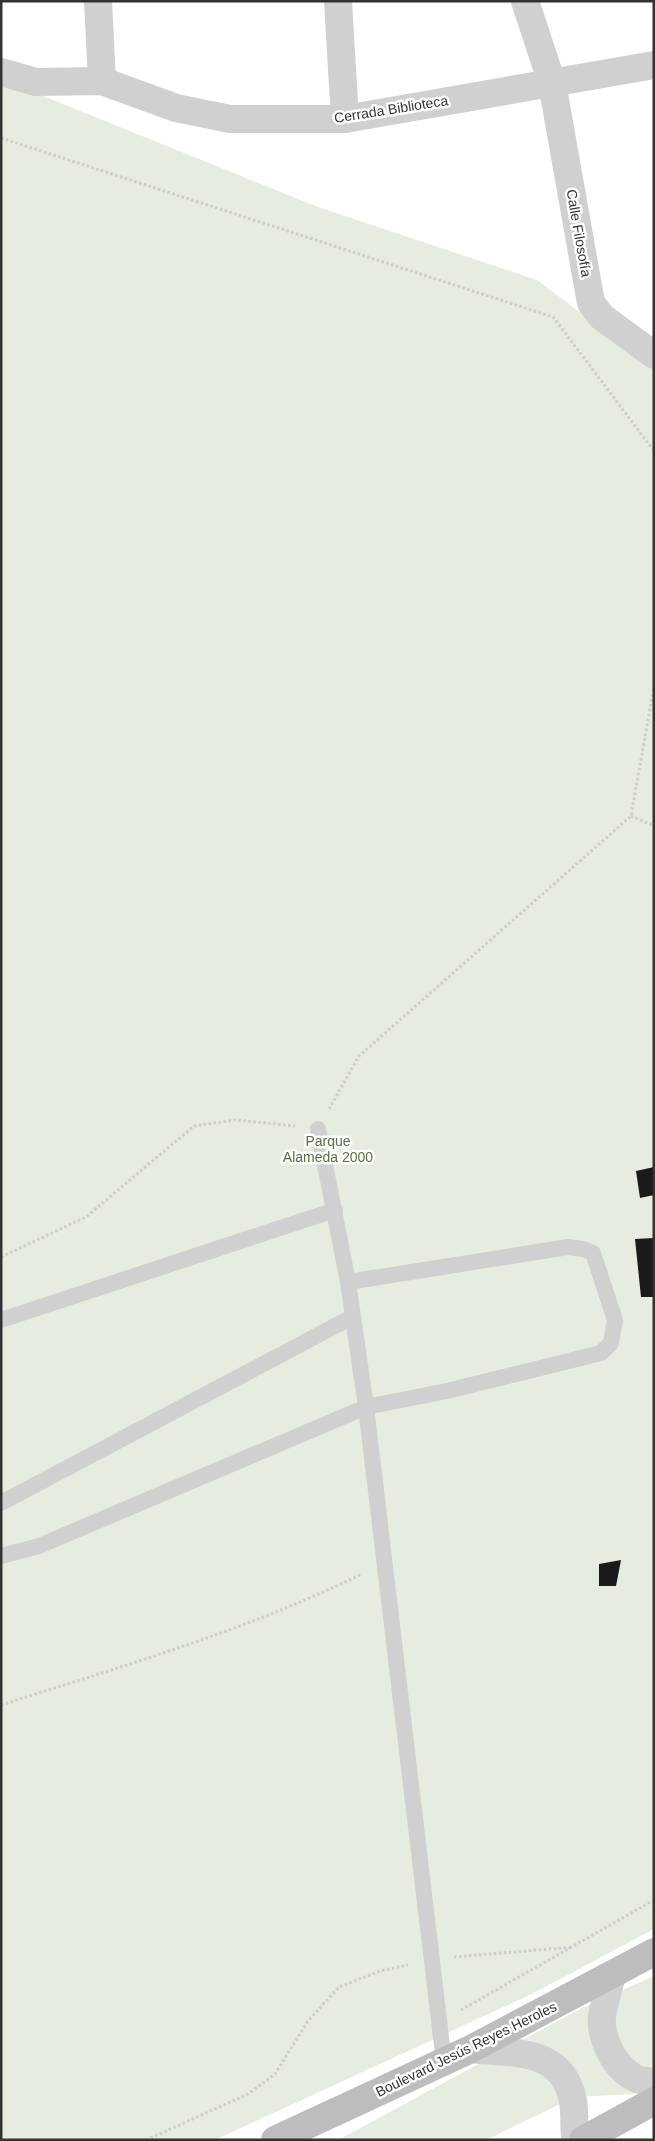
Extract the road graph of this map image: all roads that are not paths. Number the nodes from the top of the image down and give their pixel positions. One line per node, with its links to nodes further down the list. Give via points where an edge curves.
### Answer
1 (98, 1): 6 (street)
2 (338, 1): 8 (street)
3 (525, 1): 7 (street, Calle Filosofía)
4 (654, 65): 7 (street, Cerrada Biblioteca)
5 (1, 72): 6 (street, via 36,82)
6 (102, 81): 8 (street, Cerrada Biblioteca, via 176,108 230,119)
7 (552, 83): 8 (street, Cerrada Biblioteca); 9 (street, Calle Filosofía, via 591,303 602,317)
8 (345, 119)
9 (654, 355)
10 (318, 1129): 11 (lane)
11 (335, 1210): 12 (lane); 14 (lane)
12 (348, 1282): 13 (lane); 15 (lane, via 568,1247 584,1248 593,1253 615,1320 611,1343 601,1353 447,1391)
13 (352, 1317): 15 (lane); 16 (lane)
14 (1, 1320)
15 (366, 1407): 17 (lane, via 39,1546); 21 (lane)
16 (1, 1503)
17 (1, 1556)
18 (654, 1952): 19 (main road, Boulevard Jesús Reyes Heroles)
19 (612, 1975): 20 (main road, Boulevard Jesús Reyes Heroles); 22 (street, via 602,2017 609,2051 622,2070 636,2079)
20 (471, 2049): 21 (main road, Boulevard Jesús Reyes Heroles); 25 (street, via 531,2055 554,2065 568,2084 573,2101)
21 (444, 2062): 24 (main road, Boulevard Jesús Reyes Heroles)
22 (654, 2082)
23 (654, 2101): 26 (main road)
24 (275, 2140)
25 (575, 2140)
26 (583, 2140)

